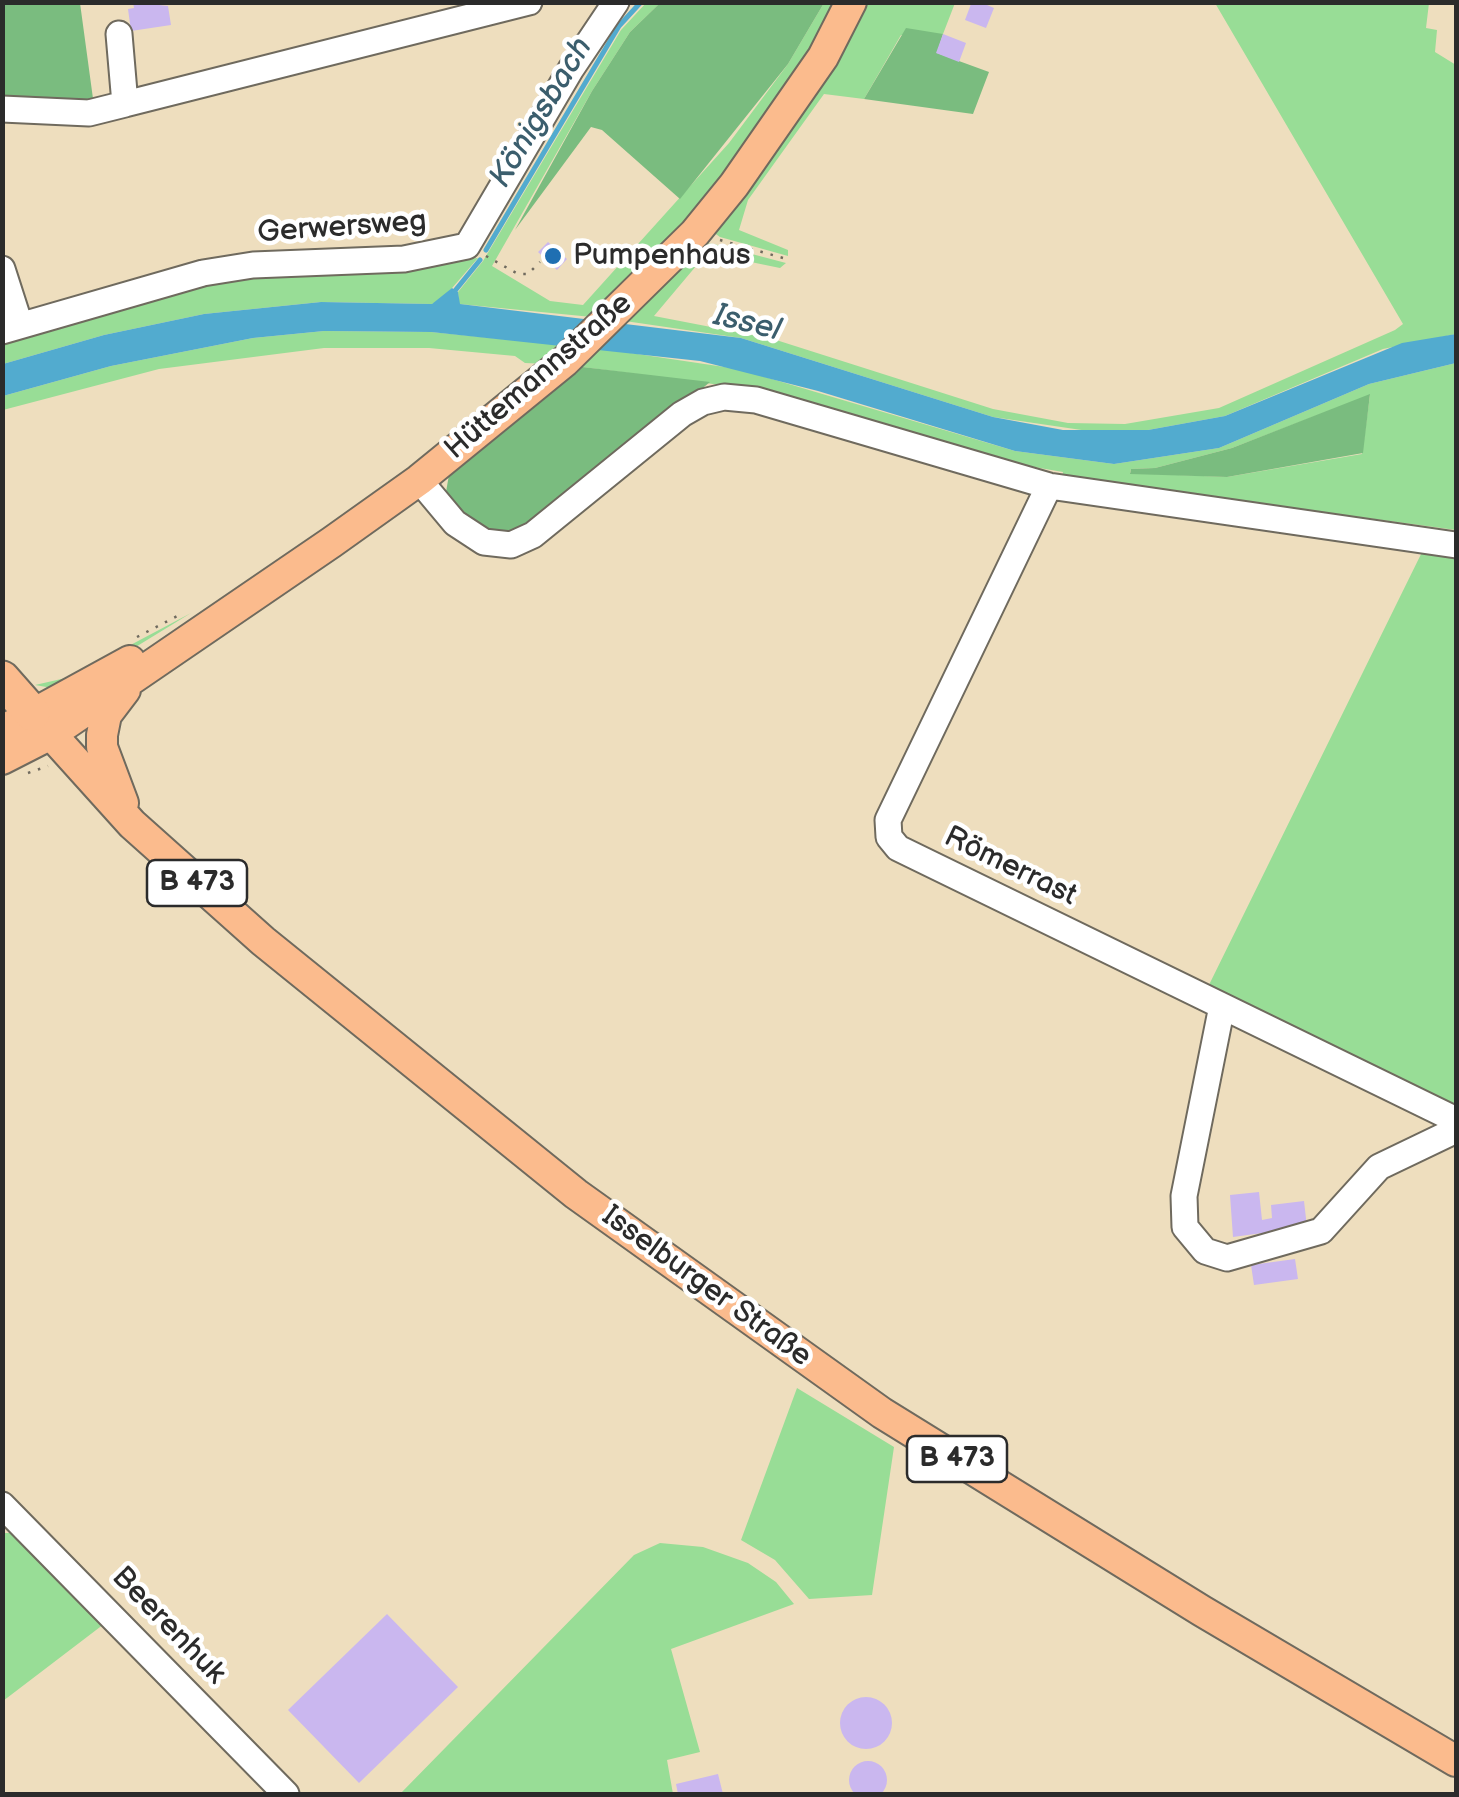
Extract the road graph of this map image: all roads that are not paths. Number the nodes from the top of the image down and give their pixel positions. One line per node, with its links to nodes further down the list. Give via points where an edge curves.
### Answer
1 (529, 2): 5 (street)
2 (616, 2): 8 (street, Gerwersweg, via 467,246 404,259 204,273)
3 (852, 2): 9 (main road, Hüttemannstraße, via 779,123 695,233 565,361)
4 (119, 34): 5 (street)
5 (126, 104): 6 (street, via 89,113)
6 (2, 109)
7 (2, 268): 8 (street)
8 (11, 328)
9 (419, 480): 10 (street, via 455,523 484,542 511,545 533,535 682,414 724,398 756,400); 12 (main road, Hüttemannstraße)
10 (1049, 486): 11 (street); 18 (street, Römerrast, via 888,820 889,837 898,848)
11 (1456, 545)
12 (242, 600): 13 (main road, Hüttemannstraße); 15 (main road, Hüttemannstraße)
13 (137, 677): 15 (main road, Hüttemannstraße); 17 (main road, B 473, via 106,715 102,735)
14 (2, 679): 15 (highway, B 473)
15 (28, 726): 16 (main road); 17 (main road, Isselburger Straße / B 473)
16 (2, 759)
17 (132, 824): 22 (main road, Isselburger Straße / B 473, via 498,1133 866,1402)
18 (1222, 1006): 19 (street, Römerrast); 20 (street, via 1184,1196 1184,1227 1205,1252 1227,1258 1321,1231 1380,1167)
19 (1456, 1120)
20 (1456, 1130)
21 (5, 1513): 23 (street, Beerenhuk)
22 (1456, 1761)
23 (286, 1794)

